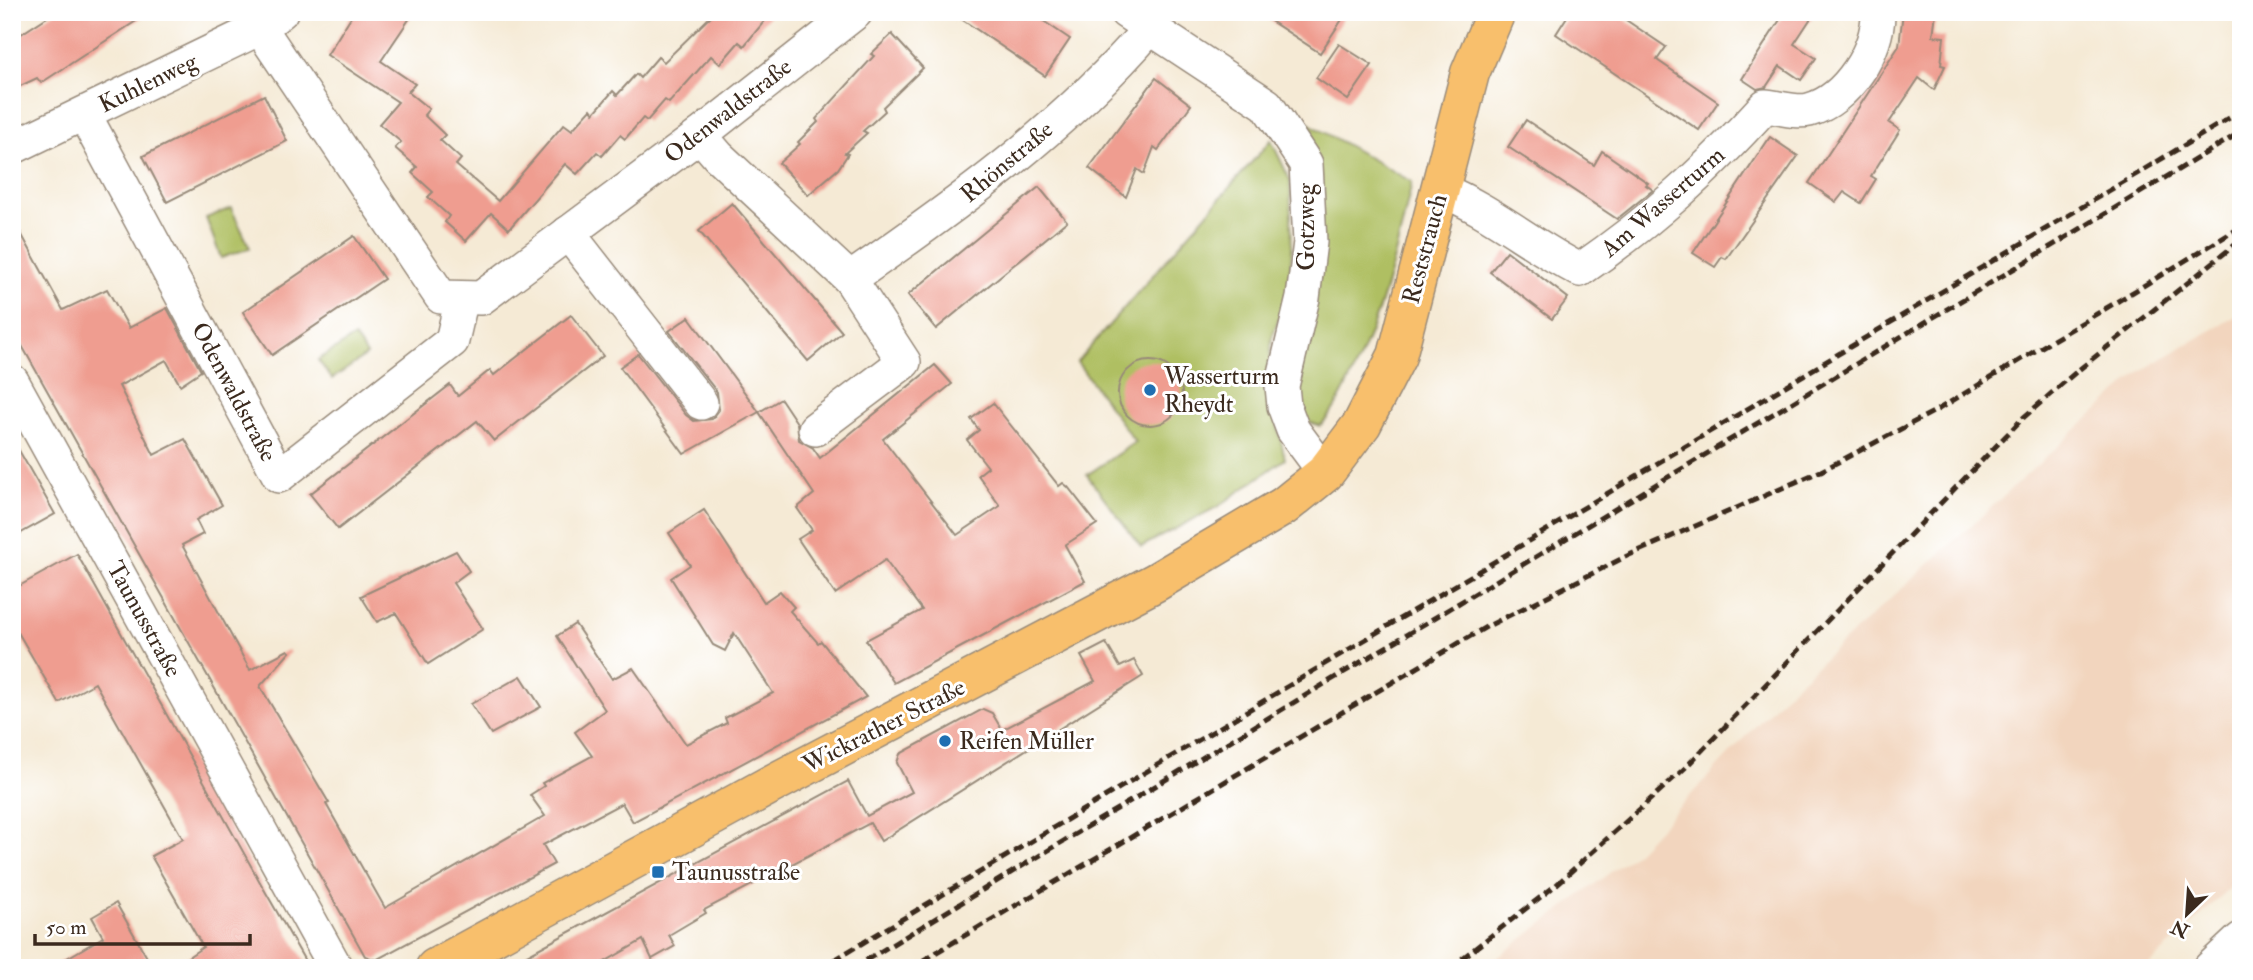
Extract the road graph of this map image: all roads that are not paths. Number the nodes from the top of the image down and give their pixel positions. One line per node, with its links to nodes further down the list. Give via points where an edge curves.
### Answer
1 (856, 12): 7 (street, Odenwaldstraße)
2 (1496, 12): 9 (main road, Reststrauch, via 1470,73)
3 (1878, 12): 9 (street, Am Wasserturm, via 1868,55 1841,93 1808,110 1765,106 1706,170 1630,236 1580,270 1470,202)
4 (271, 20): 6 (street, Kuhlenweg); 12 (street, via 441,296)
5 (1138, 20): 11 (street, Rhönstraße, via 1126,57 1061,116 960,203); 16 (street, Gotzweg, via 1267,105 1306,164 1310,242 1303,298 1282,386 1293,430)
6 (84, 114): 8 (street, Kuhlenweg); 12 (street, Odenwaldstraße, via 279,476 452,341)
7 (700, 135): 10 (street, Odenwaldstraße); 11 (street)
8 (12, 148)
9 (1441, 190): 16 (main road, Reststrauch, via 1397,356 1362,424)
10 (568, 233): 12 (street, Odenwaldstraße, via 481,298); 14 (street)
11 (850, 279): 15 (street, via 904,362)
12 (462, 298)
13 (12, 381): 18 (street, Taunusstraße)
14 (701, 403)
15 (815, 429)
16 (1325, 472): 19 (main road, Wickrather Straße, via 1284,506 1156,582)
17 (2241, 939): 20 (street)
18 (336, 968)
19 (435, 968)
20 (2210, 968)

